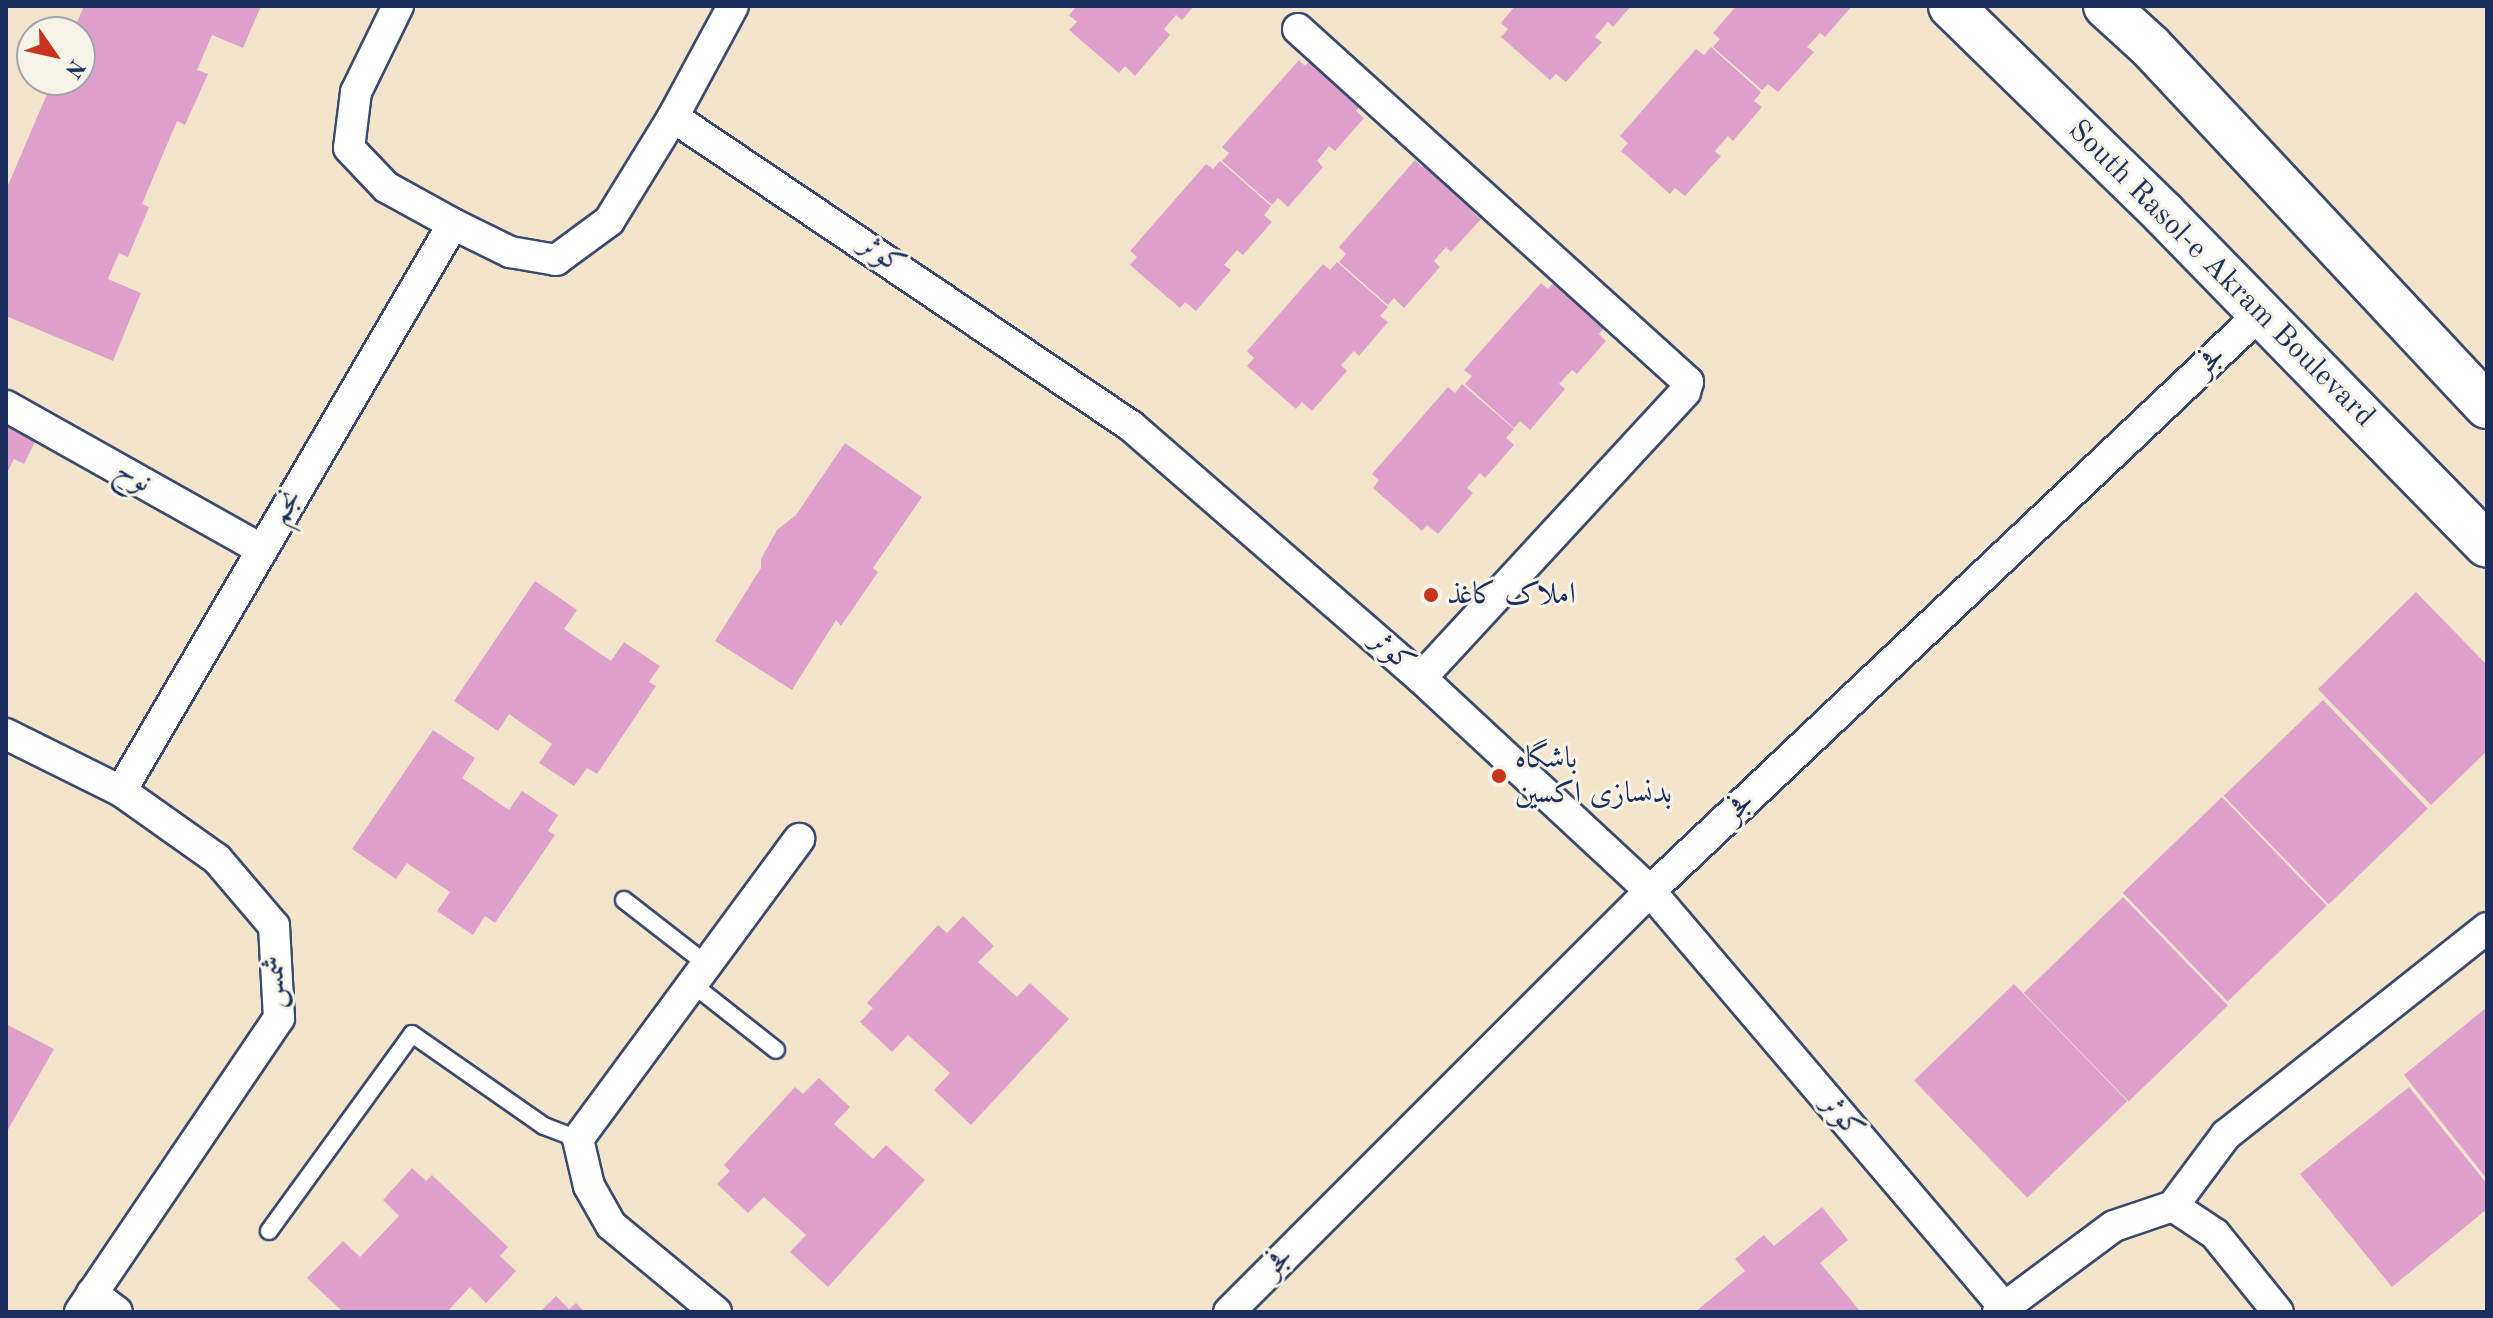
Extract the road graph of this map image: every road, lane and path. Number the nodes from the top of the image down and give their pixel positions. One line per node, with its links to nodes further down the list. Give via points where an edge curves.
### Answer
1 (398, 6): 7 (street, via 356,92 349,148 386,187)
2 (733, 6): 6 (street)
3 (2106, 6): 10 (main road, via 2150,46)
4 (1962, 12): 8 (main road, South Rasol-e Akram Boulevard)
5 (1298, 29): 13 (street, via 1688,382 1685,392)
6 (673, 117): 7 (street, via 609,221 556,260 510,252); 13 (street, کوثر, via 1131,426)
7 (453, 224): 12 (street, نجم)
8 (2261, 313): 11 (main road, South Rasol-e Akram Boulevard); 17 (street, فجر)
9 (6, 406): 12 (street, نوح)
10 (2487, 406)
11 (2487, 545)
12 (261, 549): 15 (street, نجم)
13 (1421, 678): 17 (street, کوثر)
14 (6, 734): 15 (street, شمس)
15 (121, 791): 25 (street, شمس, via 217,859 274,926 279,1018)
16 (799, 839): 20 (street)
17 (1650, 891): 26 (street, کوثر); 29 (street, فجر)
18 (624, 900): 20 (lane)
19 (2487, 928): 23 (street, via 2226,1135)
20 (698, 973): 21 (lane); 22 (street)
21 (776, 1050)
22 (578, 1139): 24 (lane, via 544,1126 412,1034); 28 (street, via 589,1186 611,1225)
23 (2173, 1206): 26 (street, via 2114,1226); 30 (street, via 2215,1234)
24 (269, 1231)
25 (86, 1303): 27 (street)
26 (2001, 1310)
27 (117, 1312)
28 (716, 1312)
29 (1229, 1312)
30 (2278, 1312)

